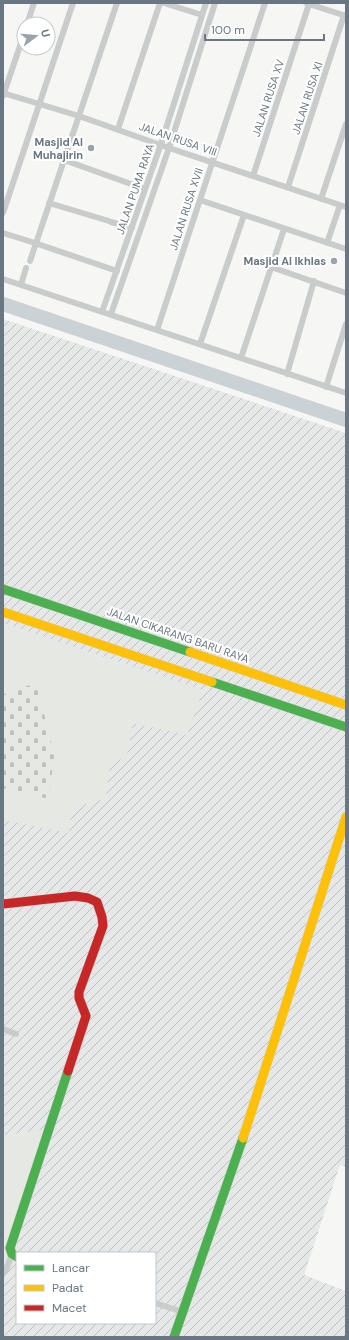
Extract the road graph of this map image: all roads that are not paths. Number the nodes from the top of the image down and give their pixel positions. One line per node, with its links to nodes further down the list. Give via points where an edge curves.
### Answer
1 (34, 3): 11 (street)
2 (73, 3): 15 (street)
3 (116, 3): 16 (street)
4 (160, 3): 18 (street)
5 (164, 3): 10 (street)
6 (206, 3): 10 (street, JALAN PUMA RAYA)
7 (215, 3): 20 (street, JALAN PUMA RAYA)
8 (265, 3): 22 (street, JALAN RUSA XVII)
9 (307, 3): 12 (street); 23 (street, JALAN RUSA XV)
10 (202, 15): 19 (street, JALAN PUMA RAYA)
11 (30, 16)
12 (345, 16): 24 (street, JALAN RUSA XI)
13 (16, 56): 14 (street)
14 (3, 94): 15 (street, JALAN RUSA VIII)
15 (40, 104): 16 (street, JALAN RUSA VIII); 30 (street)
16 (79, 116): 18 (street, JALAN RUSA VIII); 21 (street)
17 (346, 124): 26 (street)
18 (118, 129): 19 (street, JALAN RUSA VIII)
19 (161, 144): 20 (street, JALAN RUSA VIII); 25 (street, JALAN PUMA RAYA)
20 (169, 148): 22 (street, JALAN RUSA VIII); 47 (street, JALAN PUMA RAYA)
21 (64, 160): 25 (street); 28 (street)
22 (212, 162): 23 (street, JALAN RUSA VIII); 27 (street, JALAN RUSA XVII)
23 (253, 176): 24 (street, JALAN RUSA VIII)
24 (288, 187): 26 (street, JALAN RUSA VIII)
25 (145, 189): 32 (street, JALAN PUMA RAYA)
26 (321, 199): 29 (street, JALAN RUSA VIII)
27 (200, 200): 31 (street); 49 (street, JALAN RUSA XVII)
28 (49, 203): 32 (street); 35 (street)
29 (343, 206): 36 (street)
30 (3, 213)
31 (244, 215): 33 (street); 50 (street)
32 (132, 228): 41 (street, JALAN PUMA RAYA)
33 (284, 229): 36 (street); 39 (street)
34 (3, 233): 35 (street)
35 (35, 243): 38 (street); 41 (street)
36 (327, 243): 37 (street)
37 (346, 249)
38 (30, 261)
39 (271, 267): 43 (street); 51 (street)
40 (26, 268): 44 (street)
41 (116, 271): 46 (street, JALAN PUMA RAYA)
42 (3, 278): 44 (street)
43 (314, 281): 45 (street); 52 (street)
44 (21, 285): 46 (street)
45 (346, 293)
46 (102, 312): 47 (street)
47 (111, 314): 49 (street)
48 (346, 324): 53 (street)
49 (157, 330): 50 (street)
50 (200, 344): 51 (street)
51 (241, 358): 52 (street)
52 (287, 374): 53 (street)
53 (326, 387): 54 (street)
54 (346, 393)
55 (3, 589): 57 (street, JALAN CIKARANG BARU RAYA)
56 (3, 612): 58 (street)
57 (346, 704)
58 (346, 727)
59 (346, 817): 66 (street)
60 (3, 904): 63 (street, via 75,896 88,898 97,902 103,926 79,992 86,1016 10,1248)
61 (3, 1029): 62 (street)
62 (16, 1034)
63 (14, 1255): 64 (street)
64 (3, 1274)
65 (156, 1303): 66 (street)
66 (183, 1312): 67 (street)
67 (177, 1336)

